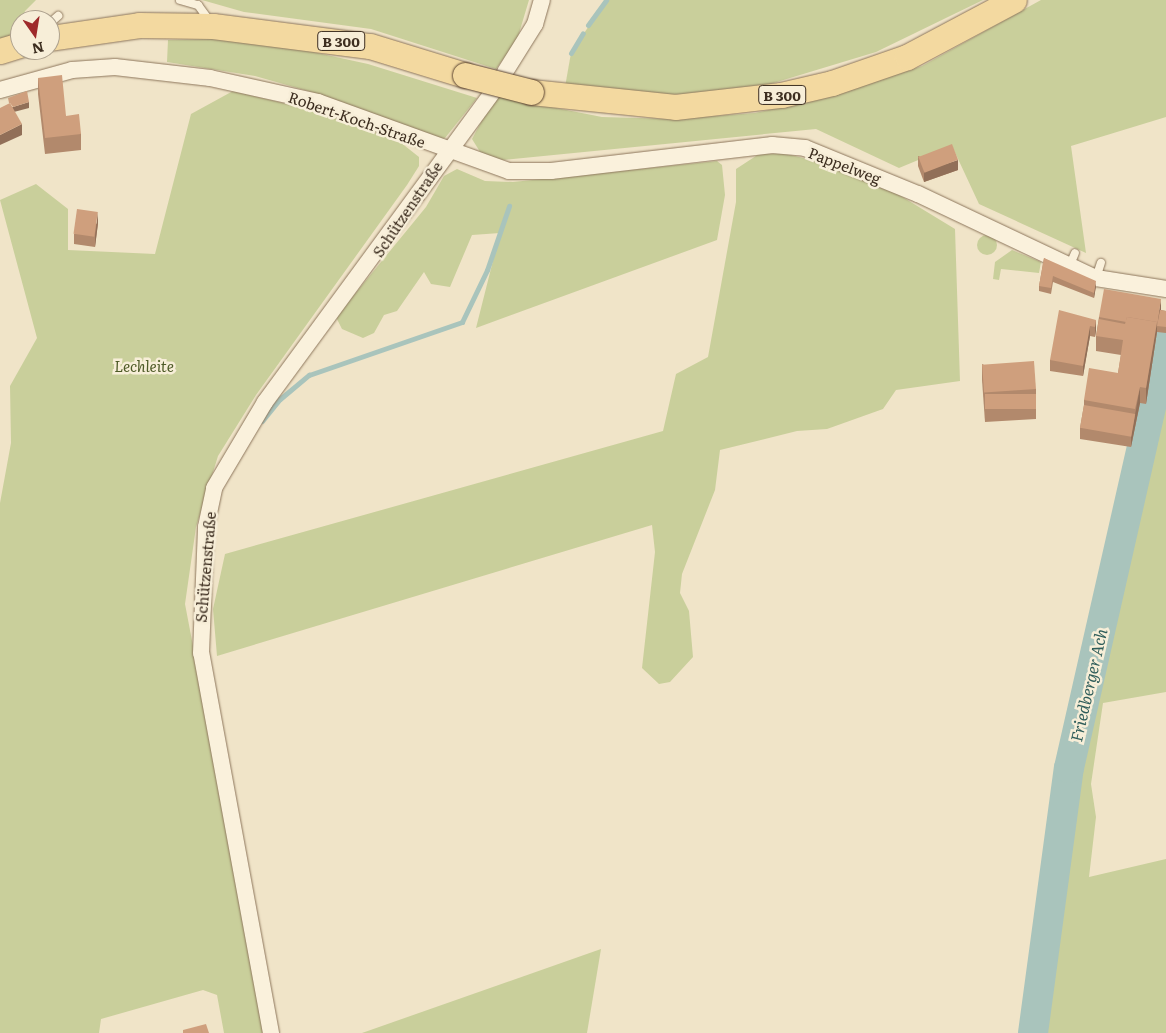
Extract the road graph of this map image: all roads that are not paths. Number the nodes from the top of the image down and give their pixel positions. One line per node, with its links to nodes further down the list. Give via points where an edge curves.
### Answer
1 (180, 0): 4 (lane, via 198,5)
2 (542, 0): 6 (street, via 534,24)
3 (1014, 0): 4 (main road, B 300, bridge, via 907,57 832,83 780,95 675,107 607,103 532,92 370,46)
4 (213, 26): 5 (main road, B 300)
5 (60, 27)
6 (505, 72)
7 (0, 90): 9 (street, Robert-Koch-Straße, via 72,70 115,68 210,78 318,102)
8 (491, 94): 9 (street, Schützenstraße)
9 (448, 150): 10 (street, Pappelweg, via 509,172 551,171 772,145 831,156 920,189 1072,260); 11 (street, Schützenstraße, via 226,462 207,519 201,653)
10 (1166, 289)
11 (271, 1033)

